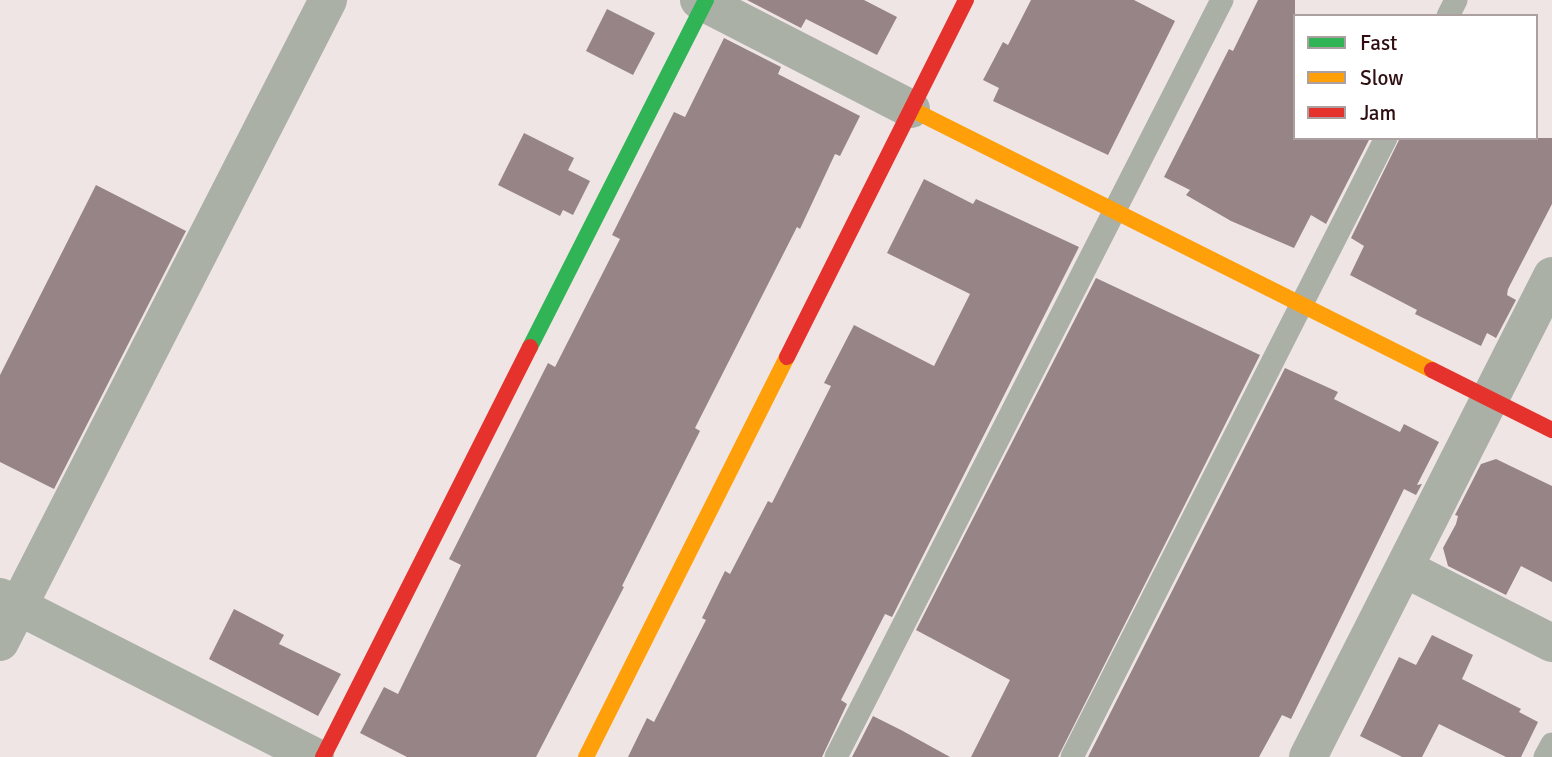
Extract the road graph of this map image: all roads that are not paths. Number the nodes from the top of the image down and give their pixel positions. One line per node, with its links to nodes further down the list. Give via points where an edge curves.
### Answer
1 (328, 0): 13 (street)
2 (966, 0): 5 (street)
3 (1222, 0): 7 (lane)
4 (703, 1): 5 (street); 18 (street)
5 (911, 109): 7 (street); 19 (street)
6 (1385, 140): 9 (lane)
7 (1114, 211): 9 (street); 20 (lane)
8 (1552, 276): 10 (street)
9 (1301, 304): 10 (street); 21 (lane)
10 (1490, 399): 11 (street); 12 (street)
11 (1552, 430)
12 (1404, 568): 15 (street); 22 (street)
13 (9, 602): 14 (street); 17 (street)
14 (0, 642)
15 (1552, 643)
16 (1552, 744): 23 (lane)
17 (315, 757)
18 (323, 757)
19 (586, 757)
20 (836, 757)
21 (1072, 757)
22 (1308, 757)
23 (1545, 757)

